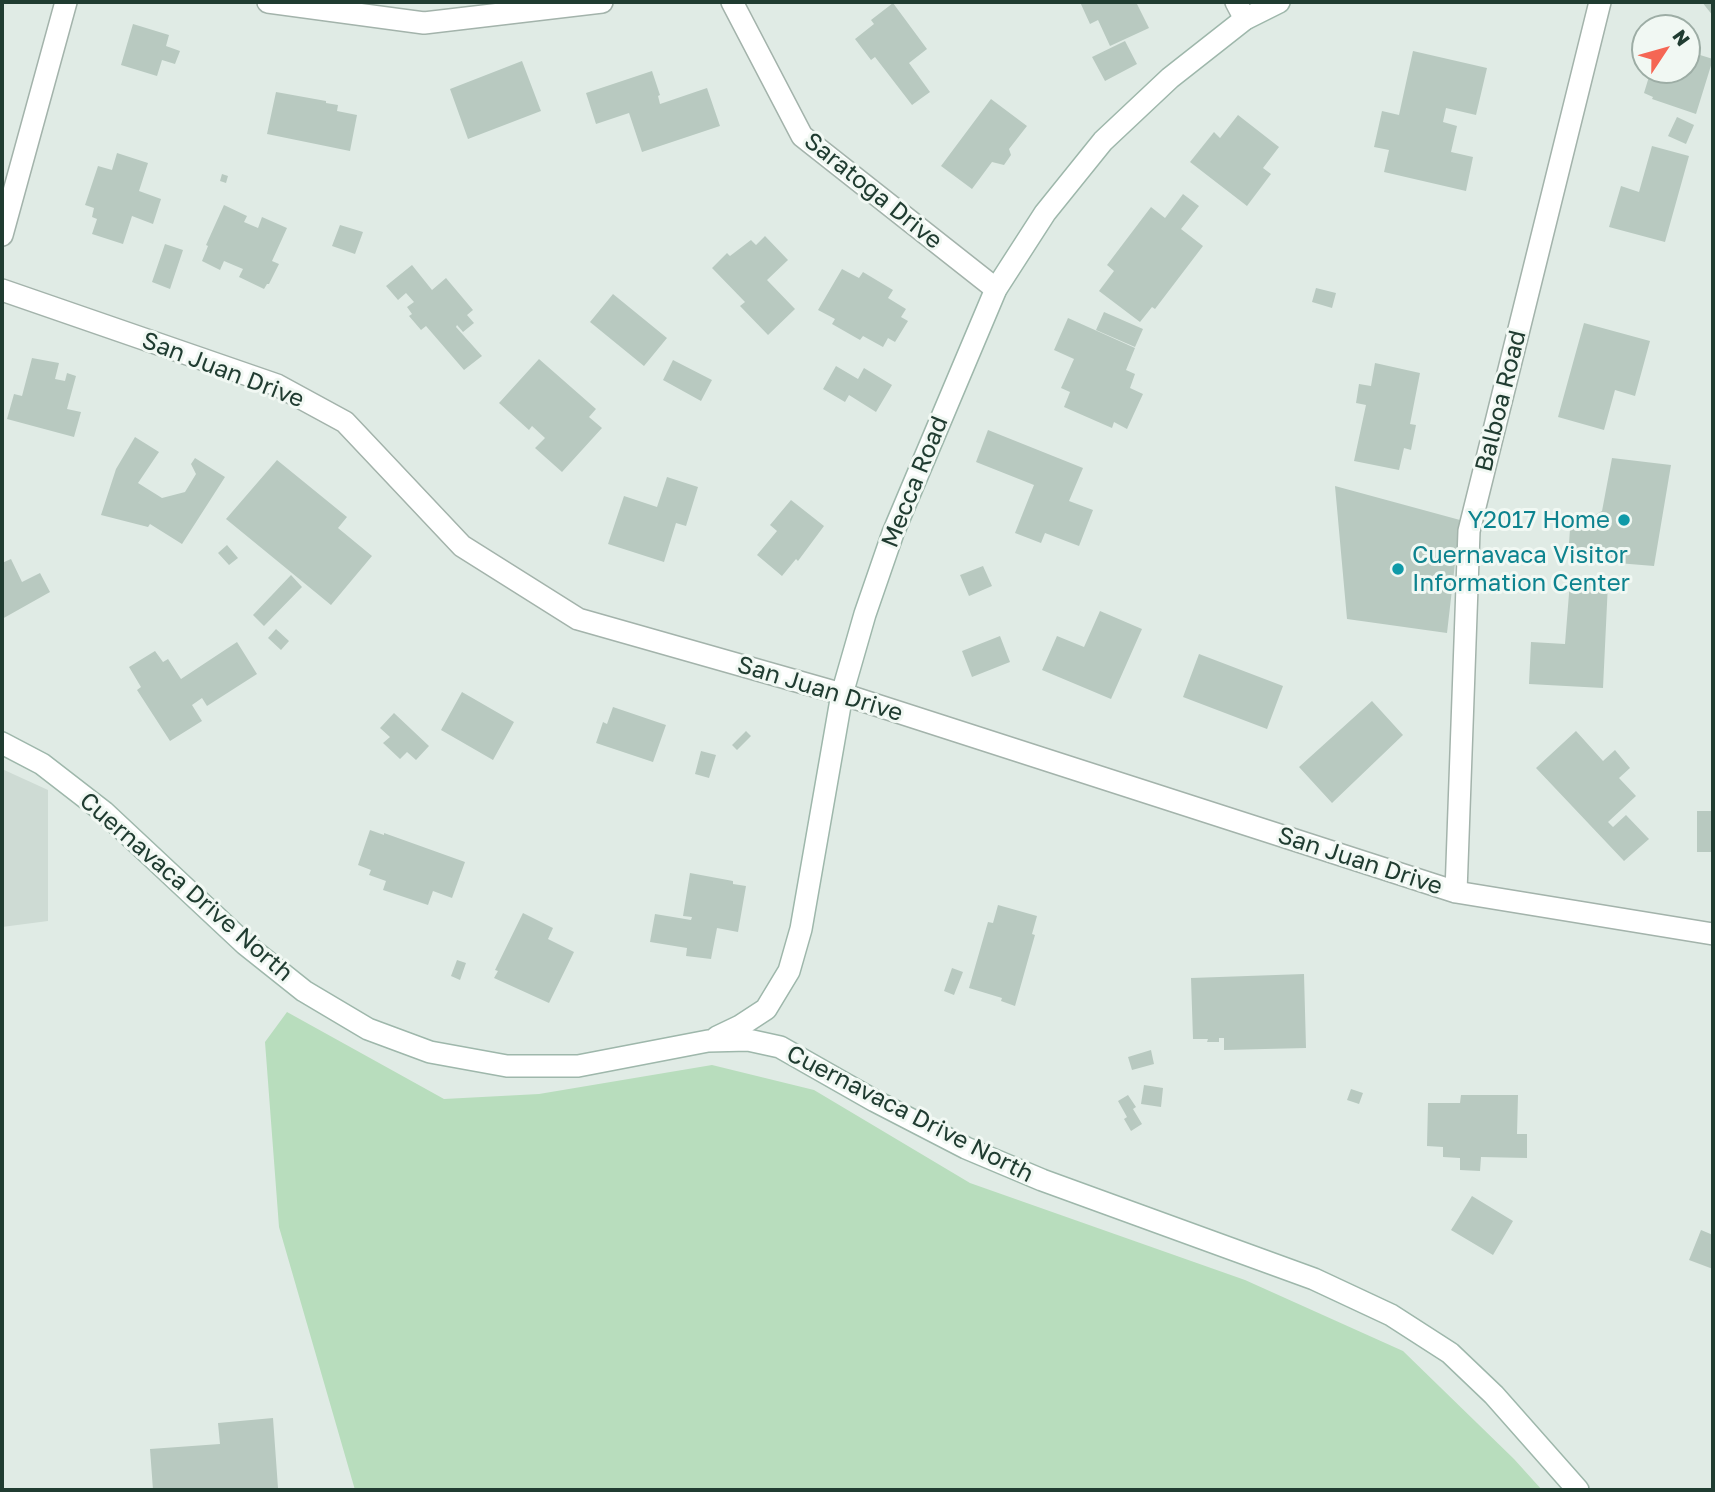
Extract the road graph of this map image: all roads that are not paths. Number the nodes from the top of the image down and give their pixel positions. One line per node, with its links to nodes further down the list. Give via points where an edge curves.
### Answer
1 (66, 2): 8 (street)
2 (268, 2): 3 (street, via 424,23)
3 (602, 2)
4 (732, 2): 9 (street, Saratoga Drive, via 802,136)
5 (1279, 2): 7 (street, Mecca Road)
6 (1600, 2): 13 (street, Balboa Road, via 1469,531)
7 (1240, 10): 9 (street, Mecca Road, via 1103,141 1045,213)
8 (2, 235)
9 (996, 289): 11 (street, Mecca Road, via 893,533)
10 (2, 290): 11 (street, San Juan Drive, via 277,385 345,422 462,546 578,618)
11 (842, 694): 13 (street, San Juan Drive); 15 (street, Mecca Road, via 801,929 789,971 766,1009)
12 (2, 743): 15 (street, Cuernavaca Drive North, via 42,764 104,812 245,944 296,985 368,1029 430,1052 507,1066 579,1066)
13 (1456, 892): 14 (street, San Juan Drive)
14 (1713, 934)
15 (708, 1041): 16 (street, Cuernavaca Drive North, via 748,1040 780,1047 966,1147 1042,1180 1314,1279 1391,1315 1450,1353)
16 (1578, 1490)

